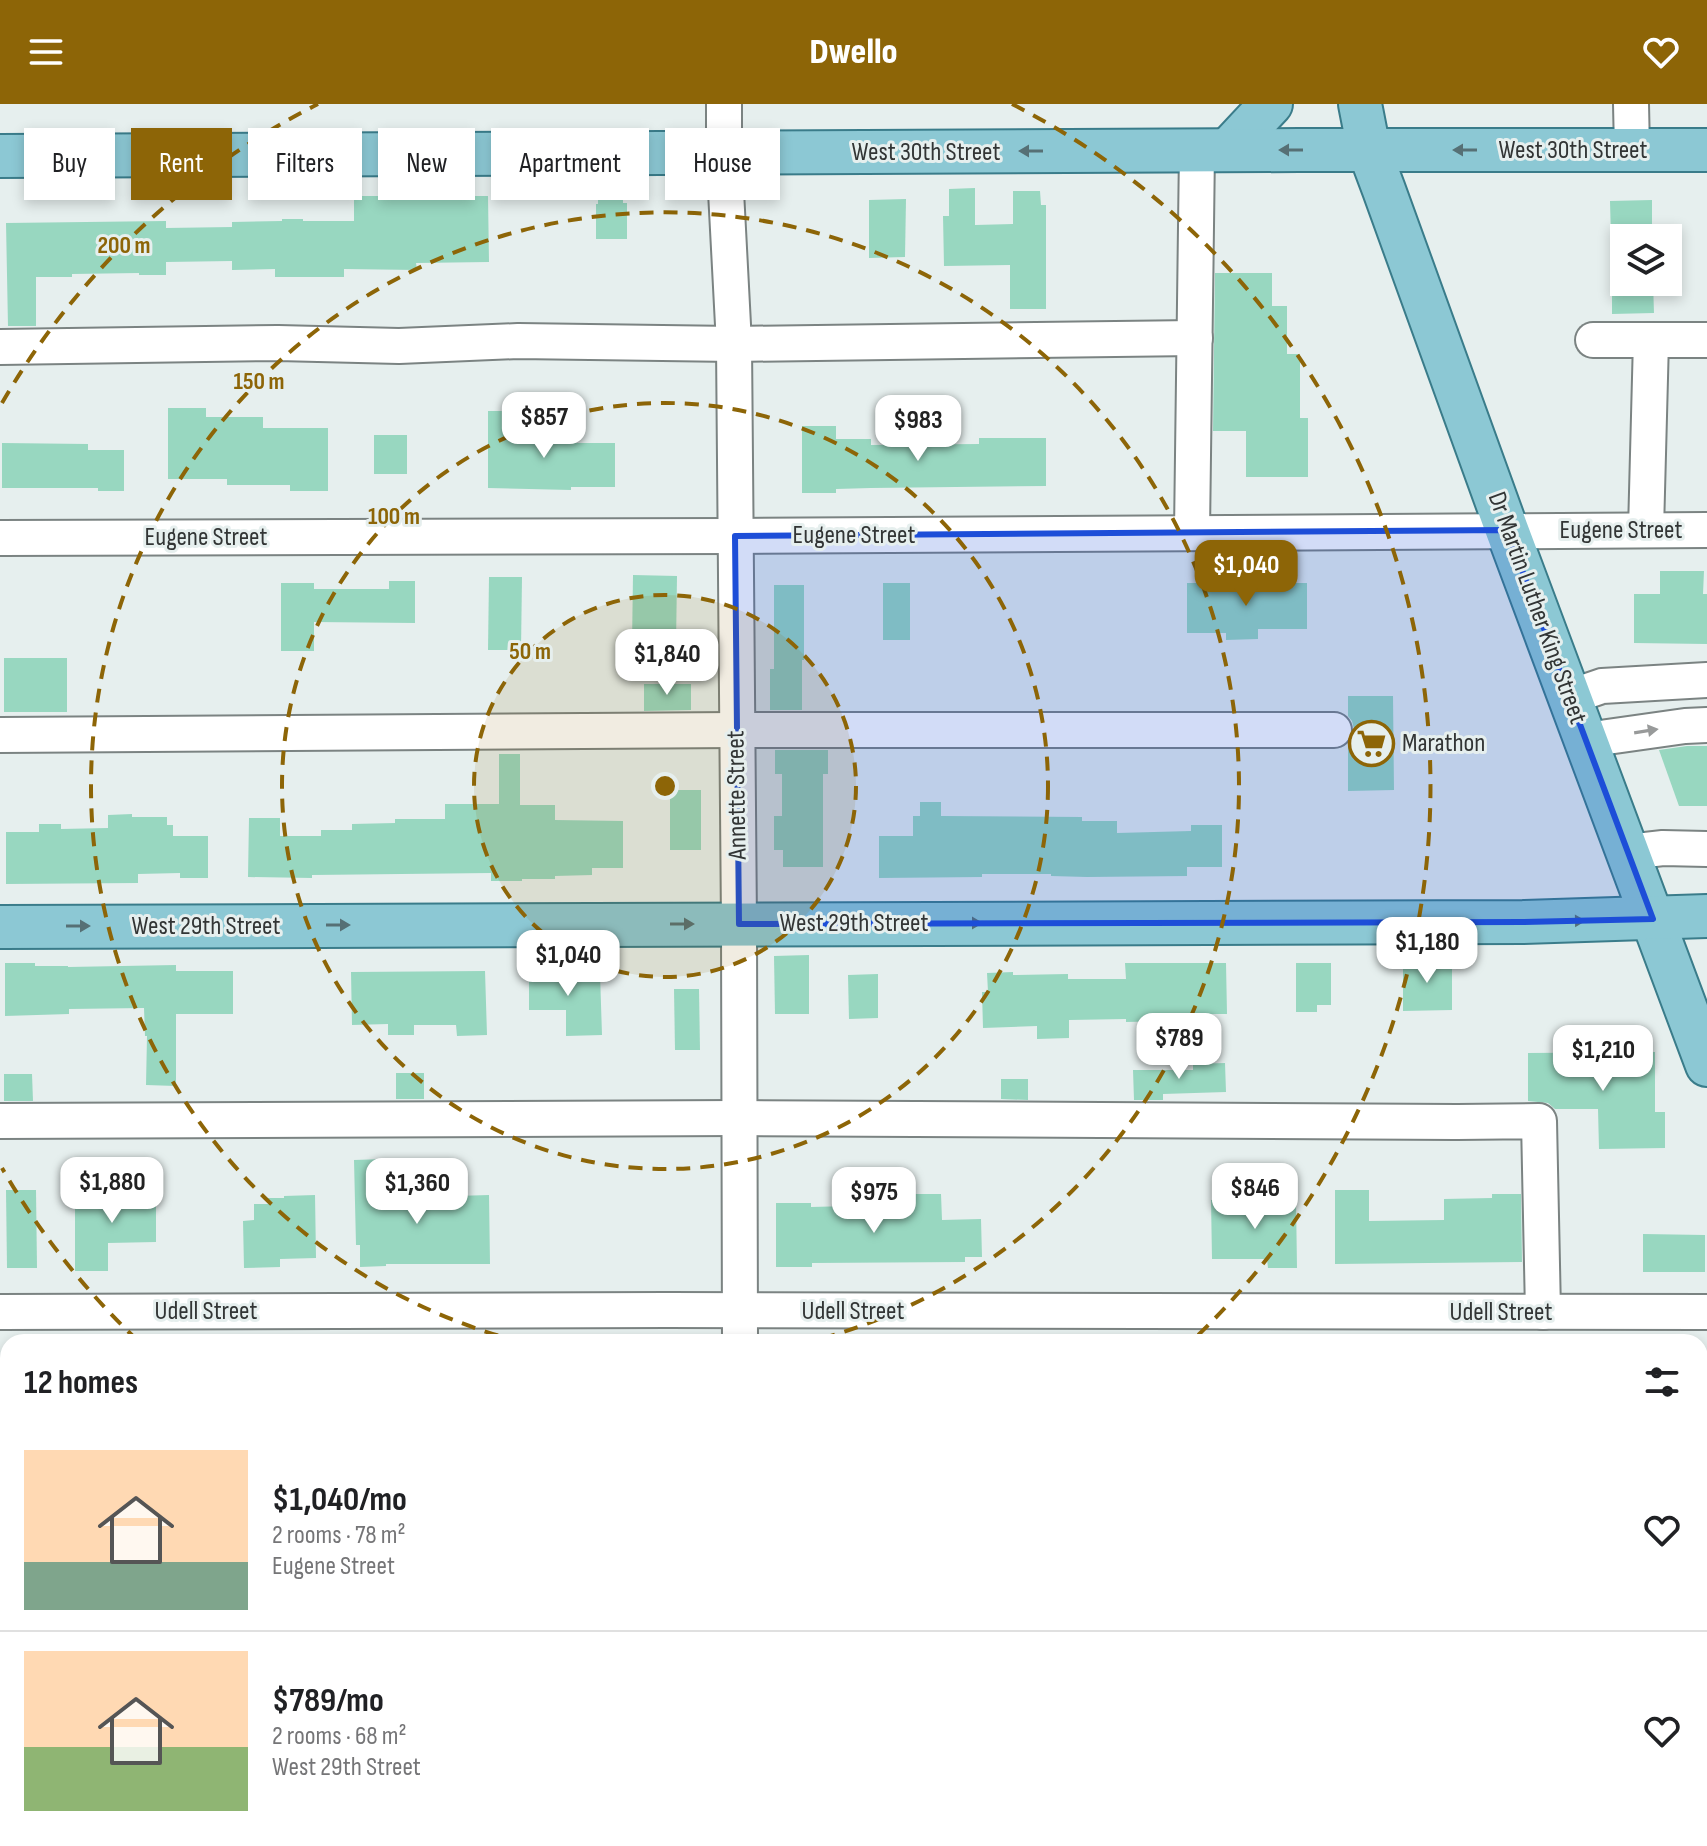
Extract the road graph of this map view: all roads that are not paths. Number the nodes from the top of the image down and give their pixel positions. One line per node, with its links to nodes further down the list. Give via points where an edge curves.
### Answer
1 (724, 104): 6 (street, Annette Street)
2 (1271, 104): 7 (main road)
3 (1343, 104): 8 (main road, Dr Martin Luther King Street)
4 (1360, 104): 8 (main road, Dr Martin Luther King Street)
5 (1631, 104): 9 (street)
6 (724, 128)
7 (1212, 150): 8 (main road, West 30th Street, one-way to 7); 12 (main road, West 30th Street, one-way to 12); 15 (street)
8 (1369, 150): 9 (main road, West 30th Street, one-way to 8); 21 (main road, Dr Martin Luther King Street)
9 (1632, 150): 10 (main road, West 30th Street)
10 (1707, 150)
11 (665, 153): 13 (main road, West 30th Street)
12 (780, 153)
13 (0, 156)
14 (726, 200): 19 (street, Annette Street)
15 (1195, 338): 19 (street); 24 (street)
16 (1593, 340): 17 (street)
17 (1651, 340): 18 (street); 22 (street)
18 (1707, 340)
19 (734, 344): 20 (street); 25 (street, Annette Street)
20 (0, 347)
21 (1507, 530): 22 (street, Eugene Street); 24 (street, Eugene Street); 28 (main road, Dr Martin Luther King Street)
22 (1646, 530): 23 (street, Eugene Street)
23 (1707, 530)
24 (1192, 532): 25 (street, Eugene Street)
25 (735, 536): 26 (street, Eugene Street); 30 (street, Annette Street)
26 (0, 538)
27 (1707, 680): 28 (street, via 1602,686)
28 (1570, 697): 33 (main road, Dr Martin Luther King Street)
29 (1707, 725): 33 (street, one-way to 29)
30 (736, 730): 31 (street); 32 (street); 38 (street, Annette Street)
31 (1334, 730)
32 (0, 735)
33 (1586, 740): 35 (main road, Dr Martin Luther King Street)
34 (1707, 849): 35 (street)
35 (1628, 852): 37 (main road, Dr Martin Luther King Street)
36 (1707, 916): 37 (main road, West 29th Street)
37 (1653, 919): 38 (main road, West 29th Street, one-way to 37); 40 (main road, Dr Martin Luther King Street)
38 (739, 924): 39 (main road, West 29th Street, one-way to 38); 41 (street, Annette Street)
39 (0, 927)
40 (1707, 1065)
41 (739, 1118): 42 (street); 44 (street, via 1539,1121); 46 (street, Annette Street)
42 (0, 1121)
43 (0, 1312): 46 (street, Udell Street)
44 (1543, 1312): 46 (street, Udell Street); 47 (street, Udell Street)
45 (1707, 1312): 47 (street, Udell Street)
46 (740, 1326)
47 (1632, 1327)

